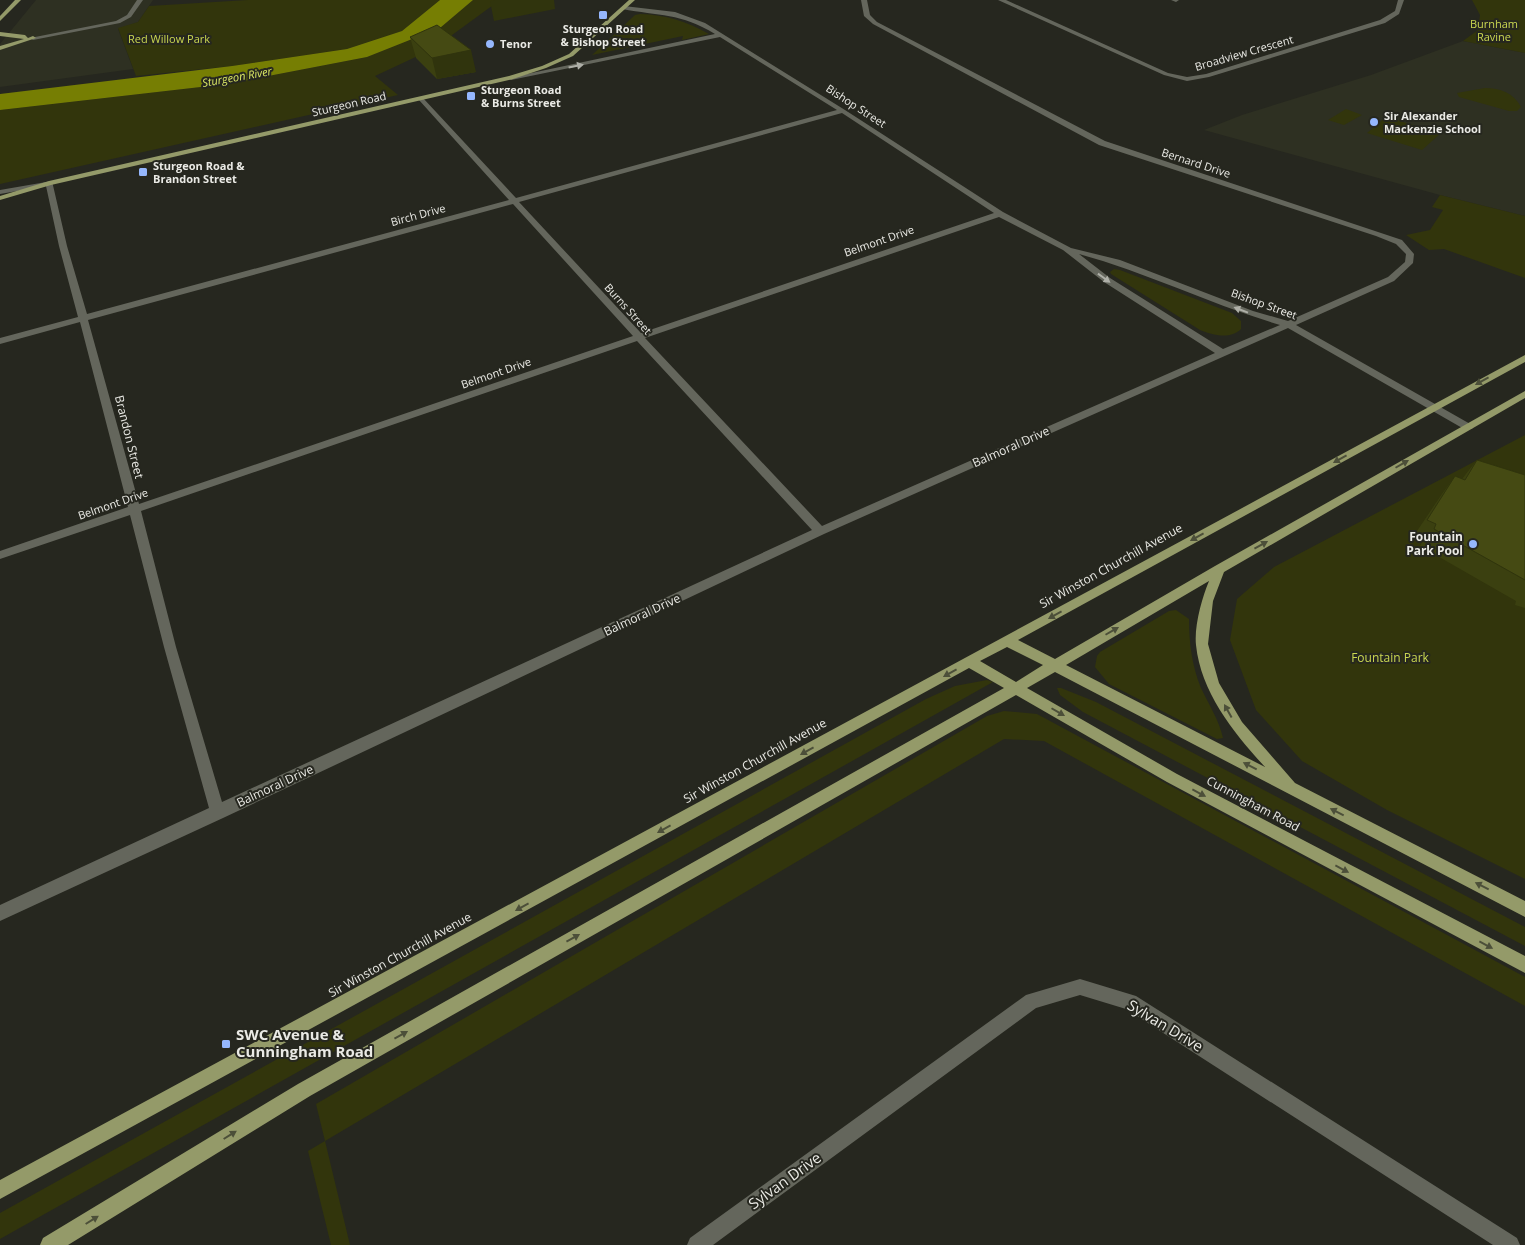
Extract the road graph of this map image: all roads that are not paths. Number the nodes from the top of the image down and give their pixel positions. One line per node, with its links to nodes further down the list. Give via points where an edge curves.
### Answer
1 (18, 0): 8 (main road)
2 (140, 0): 11 (street, via 129,16 118,22)
3 (632, 0): 7 (main road, Sturgeon Road)
4 (864, 0): 23 (street, Bernard Drive, via 867,16 875,23 1102,143 1379,234 1399,242 1410,254 1409,263 1391,279)
5 (1001, 0): 6 (street, Broadview Crescent, via 1166,74 1187,79 1207,76 1378,23 1396,14)
6 (1401, 0)
7 (624, 8): 10 (street, Bishop Street, via 684,17); 13 (main road, Sturgeon Road, via 570,55)
8 (0, 19)
9 (0, 34): 11 (main road)
10 (720, 35): 13 (street, one-way to 10); 15 (street, Bishop Street)
11 (33, 38): 12 (main road)
12 (0, 48)
13 (511, 78): 14 (main road, Sturgeon Road)
14 (421, 99): 16 (main road, Sturgeon Road); 19 (street, Burns Street)
15 (843, 112): 19 (street, Birch Drive); 20 (street, Bishop Street)
16 (49, 183): 17 (street, Sturgeon Road); 18 (main road, Sturgeon Road); 22 (street, Brandon Street)
17 (0, 192)
18 (0, 198)
19 (513, 201): 22 (street, Birch Drive); 24 (street, Burns Street)
20 (1000, 214): 21 (street, Bishop Street); 24 (street, Belmont Drive)
21 (1066, 248): 23 (street, Bishop Street, one-way to 21, via 1250,313 1116,262); 26 (street, Bishop Street, one-way to 26, via 1107,280)
22 (82, 319): 25 (street, Birch Drive); 31 (street, Brandon Street)
23 (1288, 324): 26 (street, Balmoral Drive); 29 (street, Bishop Street)
24 (639, 337): 31 (street, Belmont Drive); 32 (street, Burns Street)
25 (0, 341)
26 (1222, 353): 32 (street, Balmoral Drive)
27 (1525, 358): 29 (main road, Sir Winston Churchill Avenue, one-way to 29)
28 (1525, 394): 30 (main road)
29 (1433, 408): 30 (street, Bishop Street); 35 (main road, Sir Winston Churchill Avenue, one-way to 35)
30 (1468, 427): 34 (main road, one-way to 30)
31 (134, 510): 33 (street, Belmont Drive); 40 (street, Brandon Street)
32 (820, 531): 40 (street, Balmoral Drive)
33 (0, 555)
34 (1219, 568): 37 (main road, one-way to 34); 39 (main road, one-way to 34, via 1237,726 1213,684 1202,644 1206,601)
35 (1008, 641): 36 (main road, Sir Winston Churchill Avenue); 37 (main road)
36 (970, 662): 38 (main road, Cunningham Road); 44 (main road, Sir Winston Churchill Avenue, one-way to 44)
37 (1055, 665): 38 (main road); 39 (main road, one-way to 37)
38 (1016, 688): 43 (main road, Cunningham Road, one-way to 43, via 1172,778); 45 (main road, one-way to 38, via 304,1090)
39 (1293, 789): 41 (main road, one-way to 39)
40 (218, 813): 42 (street, Balmoral Drive)
41 (1525, 909)
42 (0, 913)
43 (1525, 965)
44 (0, 1190)
45 (50, 1245)
46 (697, 1245): 47 (street, Sylvan Drive, via 1032,1001 1080,987 1130,1002)
47 (1510, 1245)

